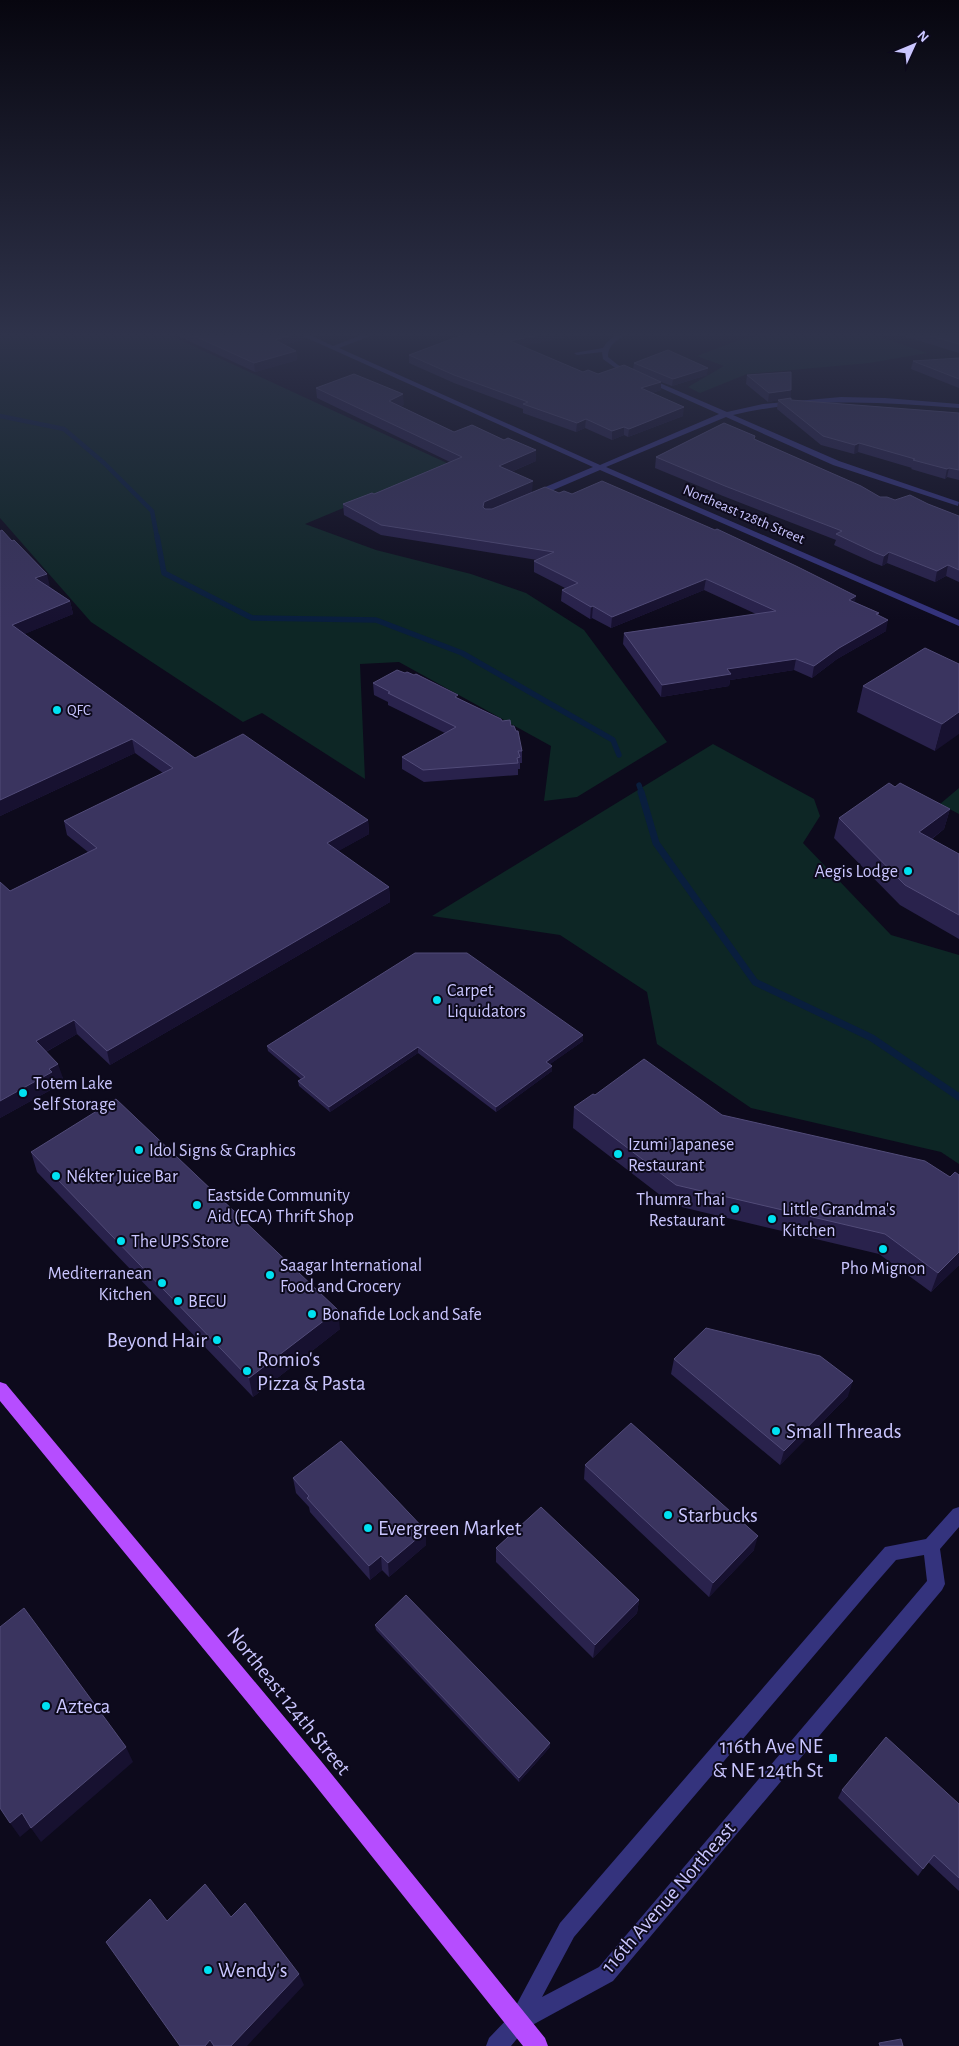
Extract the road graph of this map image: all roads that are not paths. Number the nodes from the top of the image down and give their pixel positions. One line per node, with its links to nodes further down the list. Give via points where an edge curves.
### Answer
1 (513, 428): 4 (street, Northeast 128th Street)
2 (693, 428): 4 (street)
3 (755, 428): 6 (street, via 836,463)
4 (601, 468): 5 (street); 7 (street, Northeast 128th Street)
5 (522, 500)
6 (958, 504)
7 (959, 623)
8 (0, 1389): 11 (main road, Northeast 124th Street, via 314,1768)
9 (959, 1515): 10 (street)
10 (932, 1546): 11 (street, via 890,1554 869,1578 567,1930); 11 (street, 116th Avenue Northeast, via 936,1584 606,1974)
11 (518, 2022): 12 (street); 13 (main road, Northeast 124th Street)
12 (497, 2046)
13 (537, 2046)

